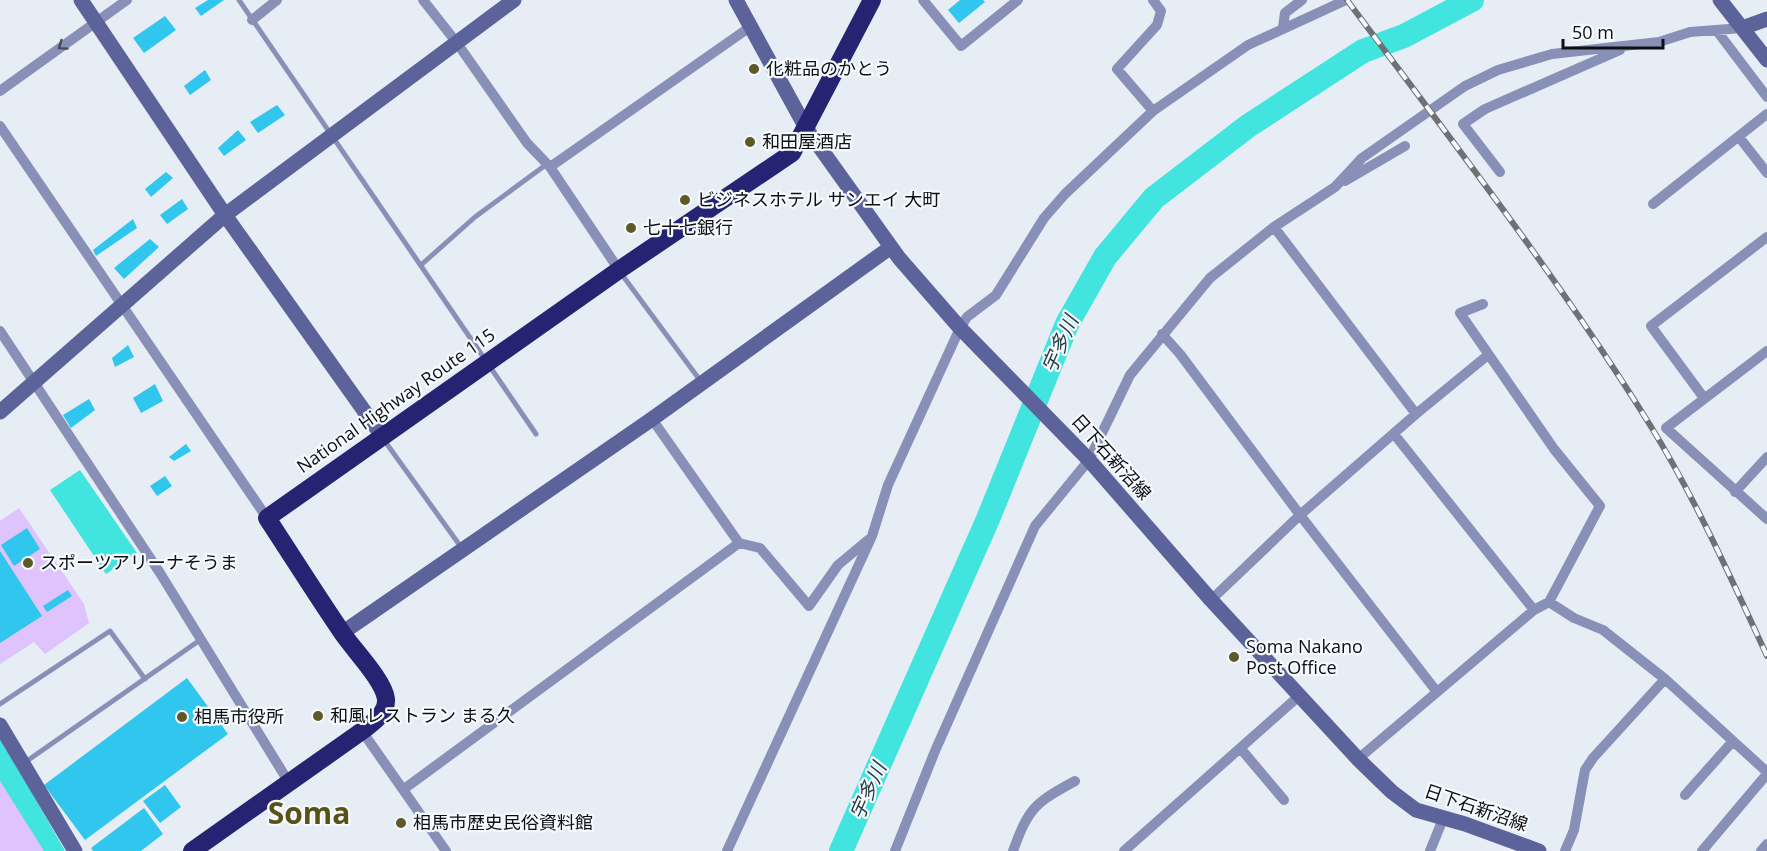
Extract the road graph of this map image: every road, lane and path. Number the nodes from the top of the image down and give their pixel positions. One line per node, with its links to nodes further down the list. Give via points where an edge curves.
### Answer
1 (81, 0): 17 (street)
2 (127, 0): 17 (street)
3 (239, 0): 16 (lane)
4 (277, 0): 16 (street)
5 (423, 0): 22 (street)
6 (514, 0): 22 (street)
7 (736, 0): 18 (street, 日下石新沼線)
8 (872, 0): 30 (highway, National Highway Route 115)
9 (923, 0): 10 (street, via 961,46)
10 (1018, 0)
11 (1153, 0): 27 (street, via 1161,11 1157,25 1116,69)
12 (1302, 0): 19 (street, via 1285,13)
13 (1346, 0): 19 (street)
14 (1725, 6): 20 (street)
15 (1767, 19): 20 (street)
16 (252, 20): 31 (lane)
17 (96, 22): 25 (street, one-way to 25); 39 (street)
18 (750, 27): 30 (street, 日下石新沼線); 34 (street)
19 (1283, 27): 27 (street, via 1248,45)
20 (1742, 28): 21 (street); 24 (street)
21 (1717, 31): 23 (street, via 1690,32); 26 (street)
22 (457, 43): 31 (street); 34 (street, via 527,143)
23 (1629, 46): 35 (street, via 1485,109 1463,124); 37 (street, via 1552,54 1498,70 1465,86 1362,158)
24 (1767, 60)
25 (0, 91)
26 (1767, 97)
27 (1153, 111): 48 (street, via 1044,218 996,295 968,317)
28 (1767, 114): 32 (street)
29 (0, 126): 45 (street)
30 (806, 128): 42 (street, 日下石新沼線); 44 (highway, National Highway Route 115, via 792,153)
31 (332, 135): 39 (street); 43 (lane)
32 (1739, 137): 36 (street); 38 (street)
33 (1405, 146): 37 (street)
34 (548, 165): 43 (lane, via 475,217); 44 (street)
35 (1500, 172)
36 (1767, 173)
37 (1335, 187): 40 (street)
38 (1653, 204)
39 (225, 215): 45 (street); 61 (street)
40 (1274, 227): 49 (street, via 1210,278); 57 (street)
41 (1767, 237): 55 (street, via 1651,326)
42 (891, 247): 48 (street, 日下石新沼線); 54 (street)
43 (421, 265): 52 (lane)
44 (619, 270): 52 (highway, National Highway Route 115); 54 (lane)
45 (121, 304): 53 (street); 66 (street)
46 (1483, 304): 51 (street, via 1460,313)
47 (0, 331): 53 (street)
48 (962, 331): 63 (street, 日下石新沼線); 68 (street, via 888,485)
49 (1162, 334): 63 (street, via 1130,375); 65 (street)
50 (1767, 351): 55 (street)
51 (1488, 355): 57 (street); 72 (street, via 1600,506)
52 (488, 362): 59 (lane); 61 (highway, National Highway Route 115)
53 (34, 382): 56 (street); 75 (street)
54 (702, 383): 58 (street)
55 (1704, 398): 64 (street, via 1666,428)
56 (0, 411)
57 (1416, 414): 60 (street)
58 (652, 419): 69 (street); 70 (street)
59 (537, 434)
60 (1394, 434): 65 (street); 73 (street)
61 (382, 436): 66 (highway, National Highway Route 115); 70 (lane)
62 (1767, 457): 64 (street)
63 (1089, 460): 71 (street, 日下石新沼線); 99 (street, via 1035,526)
64 (1735, 492): 67 (street)
65 (1300, 515): 71 (street); 78 (street)
66 (267, 518): 74 (highway)
67 (1767, 519)
68 (872, 536): 69 (street, via 838,565 809,606 760,548); 98 (street)
69 (739, 543): 90 (street)
70 (463, 550): 74 (street)
71 (1211, 600): 79 (street, 日下石新沼線)
72 (1549, 602): 73 (street); 77 (street, via 1603,630)
73 (1534, 610): 78 (street)
74 (342, 633): 82 (highway, via 386,698 385,708)
75 (200, 640): 76 (lane); 89 (street)
76 (145, 679): 80 (lane, via 110,631); 86 (lane)
77 (1665, 679): 83 (street); 104 (street, via 1585,770 1574,830)
78 (1437, 692): 85 (street)
79 (1299, 696): 84 (street); 85 (street, 日下石新沼線)
80 (0, 704)
81 (0, 725): 86 (street)
82 (362, 731): 89 (highway); 90 (street)
83 (1733, 741): 87 (street); 91 (street)
84 (1241, 749): 92 (street); 101 (street)
85 (1358, 759): 93 (street, 日下石新沼線, via 1416,810)
86 (22, 764): 95 (street)
87 (1767, 773): 105 (street)
88 (1074, 781): 100 (street, via 1040,801 1023,823)
89 (288, 782): 96 (highway)
90 (404, 789): 97 (street)
91 (1685, 795)
92 (1284, 800)
93 (1443, 819): 102 (street); 103 (street, 日下石新沼線)
94 (1767, 844): 106 (street)
95 (75, 851)
96 (192, 851)
97 (446, 851)
98 (727, 851)
99 (895, 851)
100 (1013, 851)
101 (1124, 851)
102 (1430, 851)
103 (1539, 851)
104 (1564, 851)
105 (1702, 851)
106 (1761, 851)

